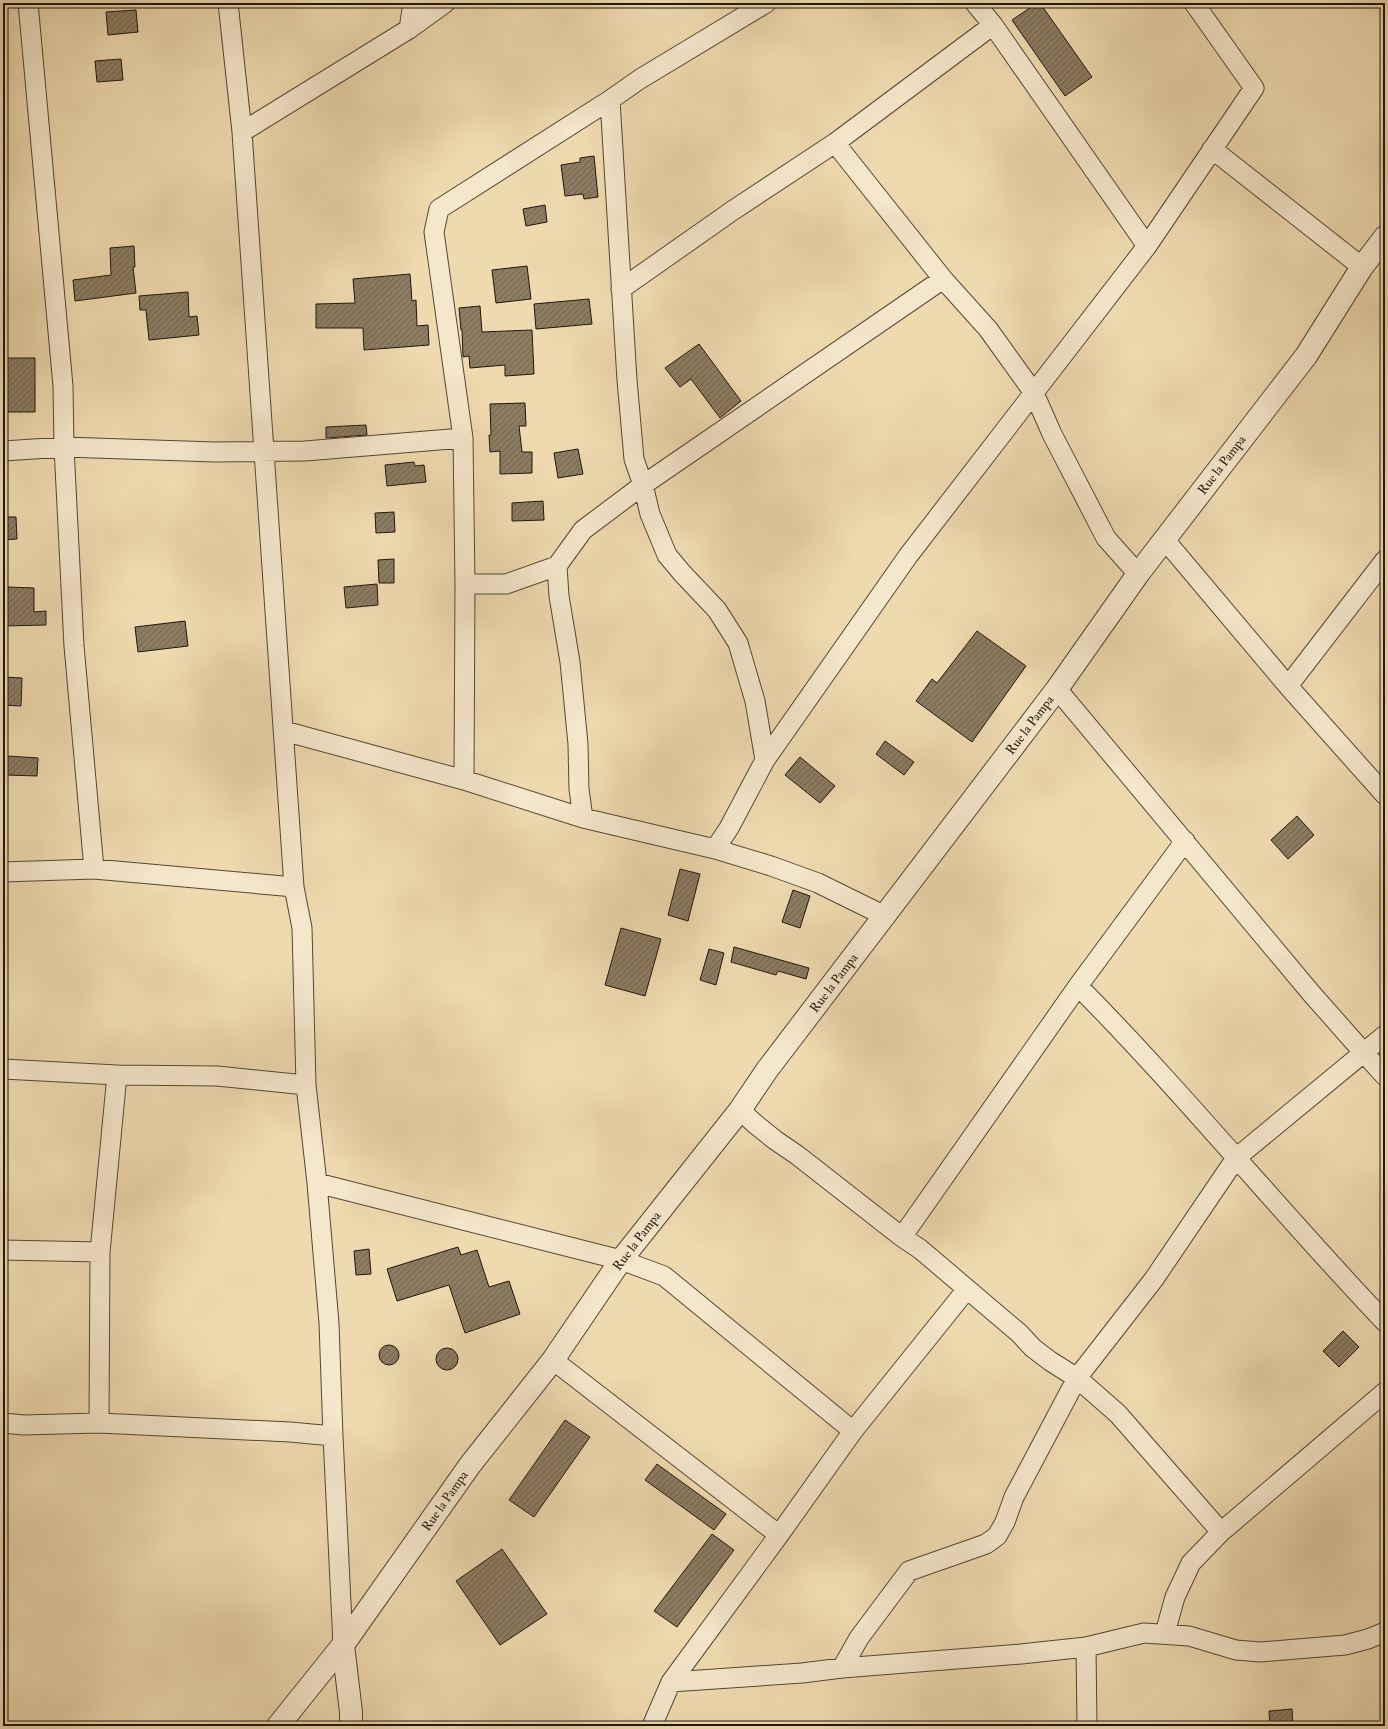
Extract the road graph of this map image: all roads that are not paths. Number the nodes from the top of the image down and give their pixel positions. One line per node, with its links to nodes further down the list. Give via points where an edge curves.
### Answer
1 (28, 3): 21 (street, via 63,386)
2 (228, 3): 11 (street)
3 (414, 3): 9 (street)
4 (445, 3): 9 (street)
5 (766, 3): 10 (street)
6 (975, 3): 8 (street)
7 (1194, 3): 13 (street, via 1254,88)
8 (993, 25): 12 (street); 15 (street)
9 (409, 29): 11 (street)
10 (610, 100): 18 (street); 20 (street, via 439,209 434,232)
11 (242, 132): 23 (street)
12 (835, 143): 17 (street); 18 (street)
13 (1212, 149): 15 (street); 16 (street)
14 (1385, 237): 16 (street, Rue la Pampa)
15 (1147, 246): 19 (street)
16 (1362, 267): 25 (street, Rue la Pampa, via 1306,356)
17 (944, 279): 19 (street, via 988,329); 24 (street)
18 (621, 288): 24 (street, via 634,459)
19 (1034, 393): 28 (street, via 1052,434 1106,538); 33 (street, via 908,556)
20 (464, 438): 23 (street, via 305,451); 29 (street)
21 (64, 447): 22 (street); 23 (street); 39 (street, via 74,646)
22 (3, 450)
23 (263, 451): 32 (street)
24 (643, 485): 27 (street, via 583,530); 33 (street, via 650,514 667,555 717,610 738,643 755,701)
25 (1165, 540): 28 (street, Rue la Pampa); 30 (street)
26 (1385, 560): 30 (street)
27 (556, 566): 29 (street, via 506,584); 36 (street, via 570,662)
28 (1138, 574): 31 (street, Rue la Pampa)
29 (465, 584): 34 (street)
30 (1288, 686): 35 (street)
31 (1057, 689): 37 (street); 42 (street, Rue la Pampa)
32 (284, 731): 34 (street); 41 (street)
33 (765, 760): 38 (street, via 730,828)
34 (464, 780): 36 (street)
35 (1385, 794)
36 (583, 818): 38 (street)
37 (1185, 841): 43 (street); 45 (street)
38 (716, 849): 42 (street, via 794,873)
39 (94, 869): 40 (street); 41 (street)
40 (3, 872)
41 (294, 887): 49 (street, via 302,928)
42 (886, 916): 50 (street, Rue la Pampa, via 767,1070)
43 (1078, 986): 51 (street, via 1116,1024); 53 (street)
44 (1385, 1035): 45 (street)
45 (1364, 1053): 48 (street); 51 (street)
46 (3, 1069): 47 (street)
47 (117, 1075): 49 (street, via 217,1076); 55 (street)
48 (1385, 1076)
49 (306, 1085): 52 (street)
50 (740, 1110): 53 (street, via 759,1128 841,1187); 56 (street, Rue la Pampa)
51 (1236, 1158): 58 (street); 60 (street, via 1154,1279)
52 (317, 1183): 56 (street); 65 (street, via 329,1323)
53 (902, 1237): 57 (street)
54 (3, 1250): 55 (street)
55 (100, 1252): 63 (street)
56 (621, 1260): 59 (street, Rue la Pampa); 64 (street, via 664,1276)
57 (967, 1289): 60 (street, via 1033,1348); 64 (street)
58 (1385, 1322)
59 (553, 1360): 67 (street); 70 (street, Rue la Pampa, via 470,1465)
60 (1077, 1378): 66 (street, via 1118,1414); 72 (street, via 1014,1497 997,1536 986,1544 909,1571 859,1638)
61 (1385, 1392): 66 (street)
62 (3, 1423): 63 (street)
63 (99, 1423): 65 (street)
64 (853, 1431): 67 (street)
65 (332, 1436): 70 (street)
66 (1220, 1532): 68 (street, via 1191,1563 1175,1597)
67 (779, 1535): 73 (street)
68 (1165, 1633): 69 (street, via 1190,1636 1236,1650 1261,1652 1345,1645); 71 (street, via 1144,1633)
69 (1384, 1637)
70 (343, 1645): 74 (street, Rue la Pampa); 75 (street)
71 (1086, 1647): 72 (street); 77 (street)
72 (842, 1668): 73 (street)
73 (671, 1682): 76 (street)
74 (278, 1726)
75 (351, 1726)
76 (652, 1726)
77 (1087, 1726)

